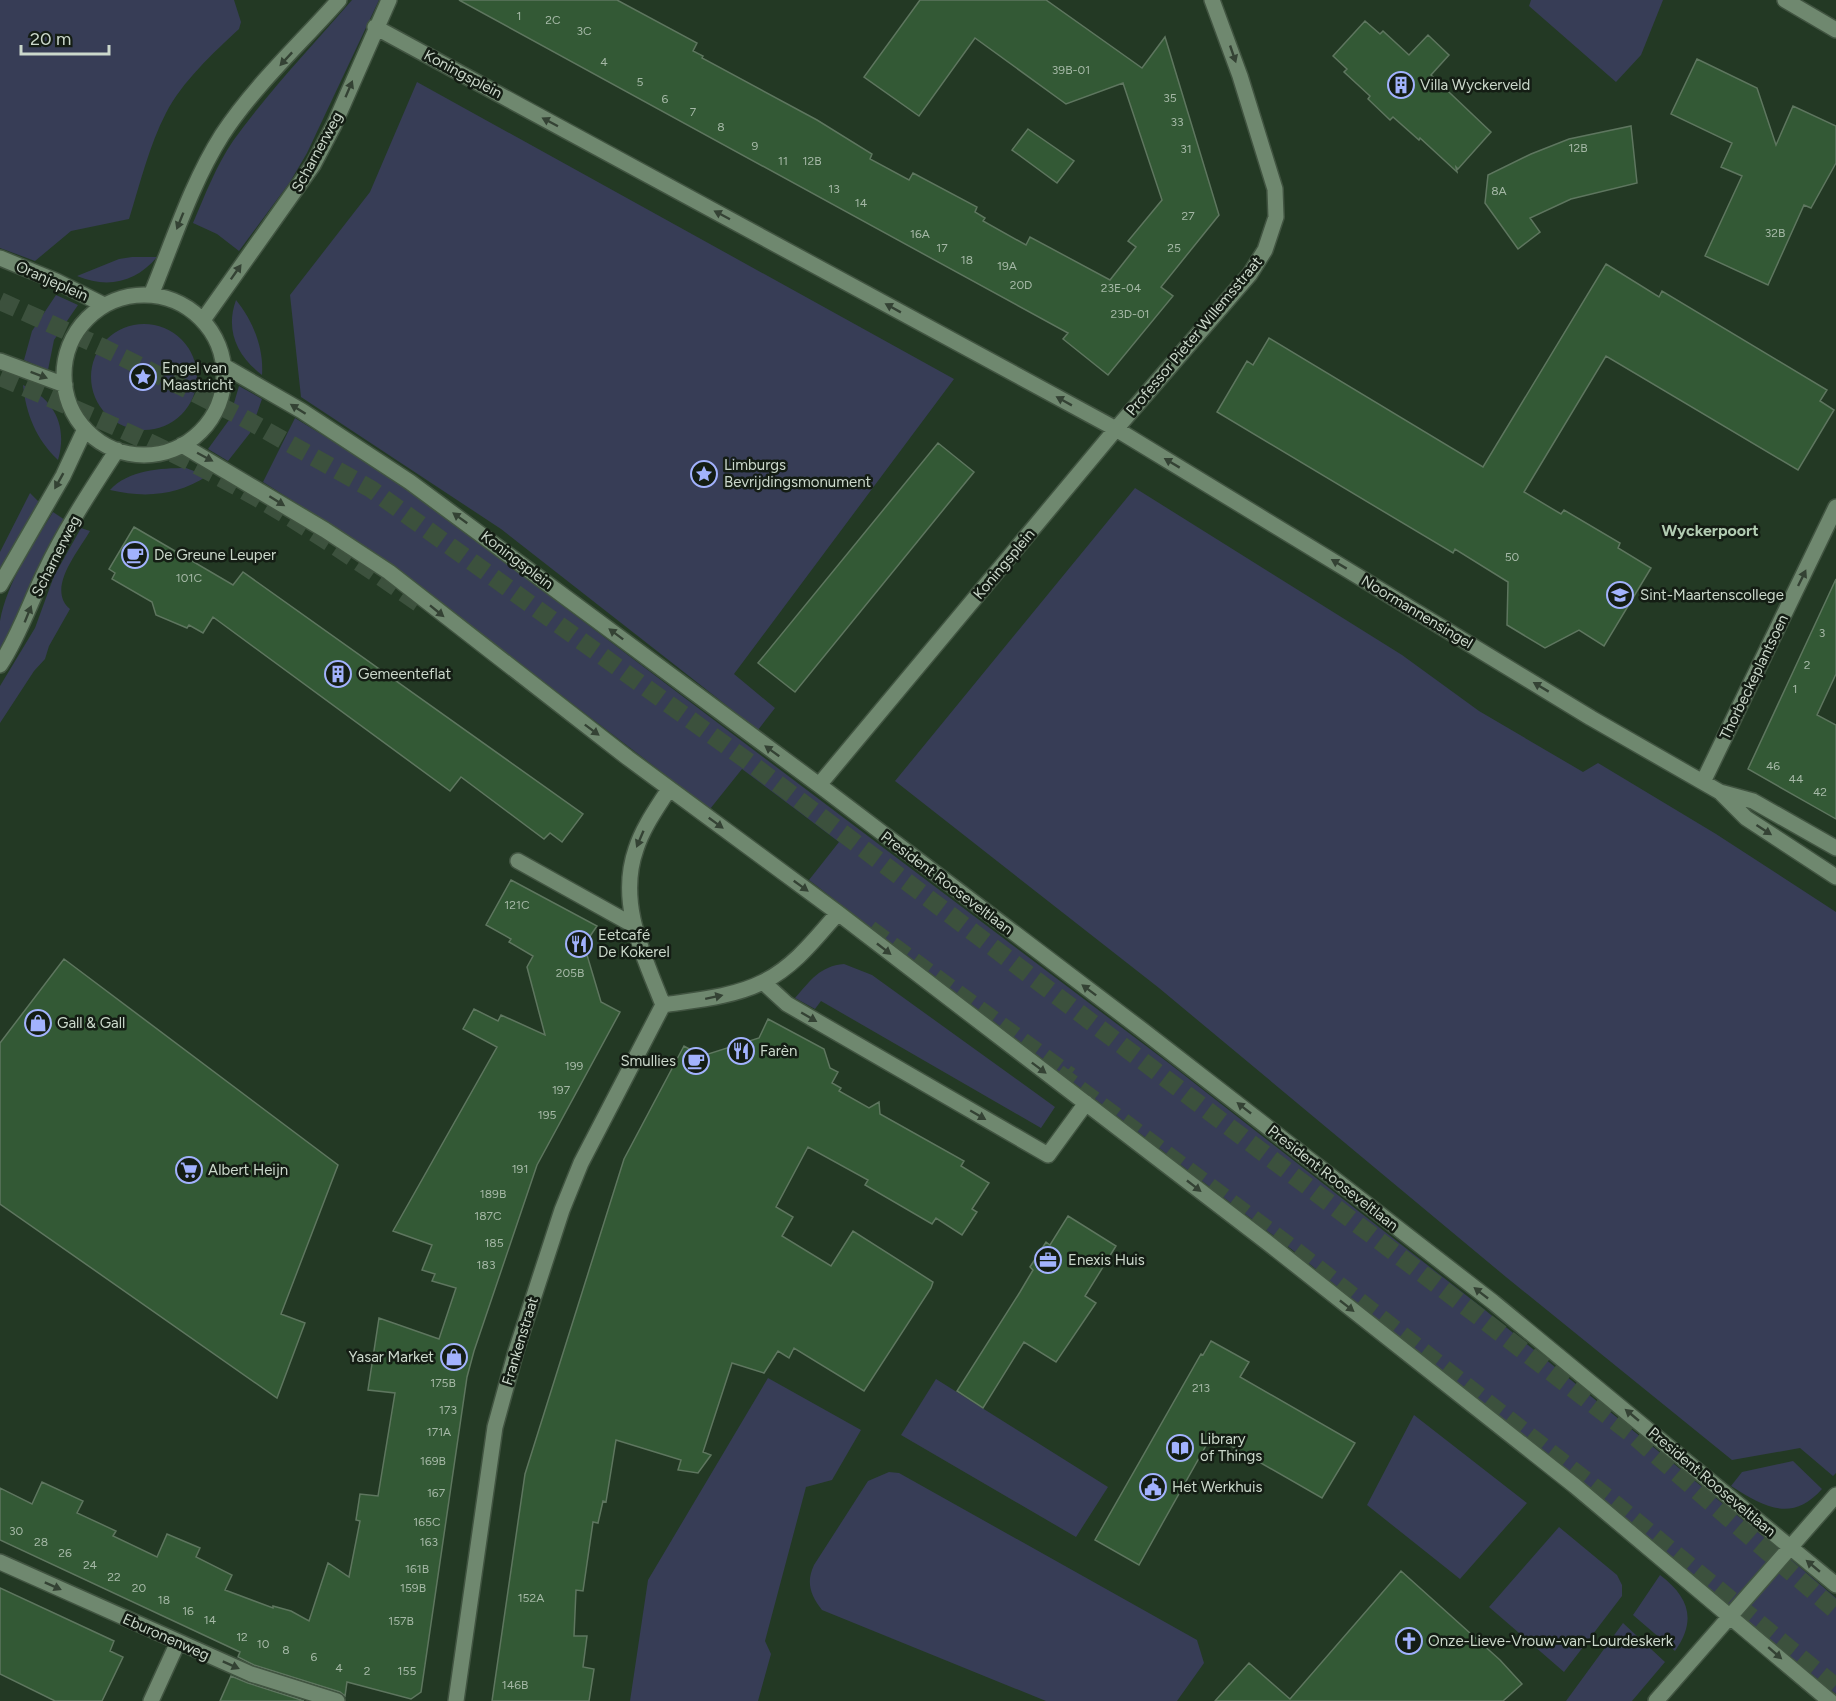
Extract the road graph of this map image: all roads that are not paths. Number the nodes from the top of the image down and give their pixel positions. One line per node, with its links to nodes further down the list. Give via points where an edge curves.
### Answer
1 (389, 0): 5 (street, Scharnerweg)
2 (1212, 0): 15 (street, Professor Pieter Willemsstraat, one-way to 15, via 1275,189 1276,217 1265,250 1250,274)
3 (1785, 0): 6 (street)
4 (336, 1): 8 (street, one-way to 8, via 222,136 186,208)
5 (375, 27): 10 (street, Scharnerweg, one-way to 5, via 314,165); 15 (street, Koningsplein, one-way to 5)
6 (1836, 30)
7 (0, 258): 9 (street, Oranjeplein)
8 (151, 295): 9 (street, via 127,296); 10 (street, via 184,305)
9 (104, 305): 13 (street, via 84,322 69,345)
10 (203, 320): 12 (street, via 215,337)
11 (0, 361): 13 (street, one-way to 13)
12 (224, 366): 16 (street, via 223,389 215,412 201,431); 22 (street, Koningsplein, one-way to 12, via 410,482 302,411)
13 (65, 385): 14 (street, via 71,409)
14 (85, 429): 17 (street); 19 (street, one-way to 19, via 59,483)
15 (1116, 429): 21 (street, Noormannensingel, one-way to 15); 22 (street, Koningsplein)
16 (182, 445): 17 (street, via 150,454); 23 (street, one-way to 23, via 389,572)
17 (117, 450): 20 (street, Scharnerweg, one-way to 17, via 24,624 44,573)
18 (1836, 507): 21 (street, Thorbeckeplantsoen, one-way to 18)
19 (0, 585)
20 (0, 665)
21 (1703, 782): 24 (street, Noormannensingel)
22 (819, 785): 34 (street, President Rooseveltlaan, one-way to 22, via 1493,1302)
23 (669, 789): 28 (street, one-way to 28); 29 (street, one-way to 29, via 635,851 629,887)
24 (1720, 792): 25 (street, Noormannensingel, via 1753,801); 27 (street, Noormannensingel, one-way to 27, via 1746,818)
25 (1836, 848)
26 (519, 861): 29 (street)
27 (1836, 877)
28 (838, 913): 30 (street, via 806,950); 32 (street, one-way to 32)
29 (633, 925): 31 (street)
30 (763, 982): 31 (street, one-way to 30, via 717,997); 32 (street, one-way to 32, via 787,1004 1048,1155)
31 (663, 1005): 41 (street, Frankenstraat, via 581,1163 516,1351 495,1427)
32 (1086, 1103): 37 (street, one-way to 37, via 1575,1486)
33 (1836, 1495): 34 (street)
34 (1790, 1547): 36 (street, President Rooseveltlaan, one-way to 34); 37 (street)
35 (0, 1562): 38 (street, Eburonenweg, one-way to 38)
36 (1836, 1585)
37 (1730, 1615): 42 (street); 43 (street, one-way to 43)
38 (178, 1642): 39 (street); 40 (street, Eburonenweg, one-way to 40, via 251,1674)
39 (152, 1701)
40 (337, 1701)
41 (456, 1701)
42 (1656, 1701)
43 (1830, 1701)

